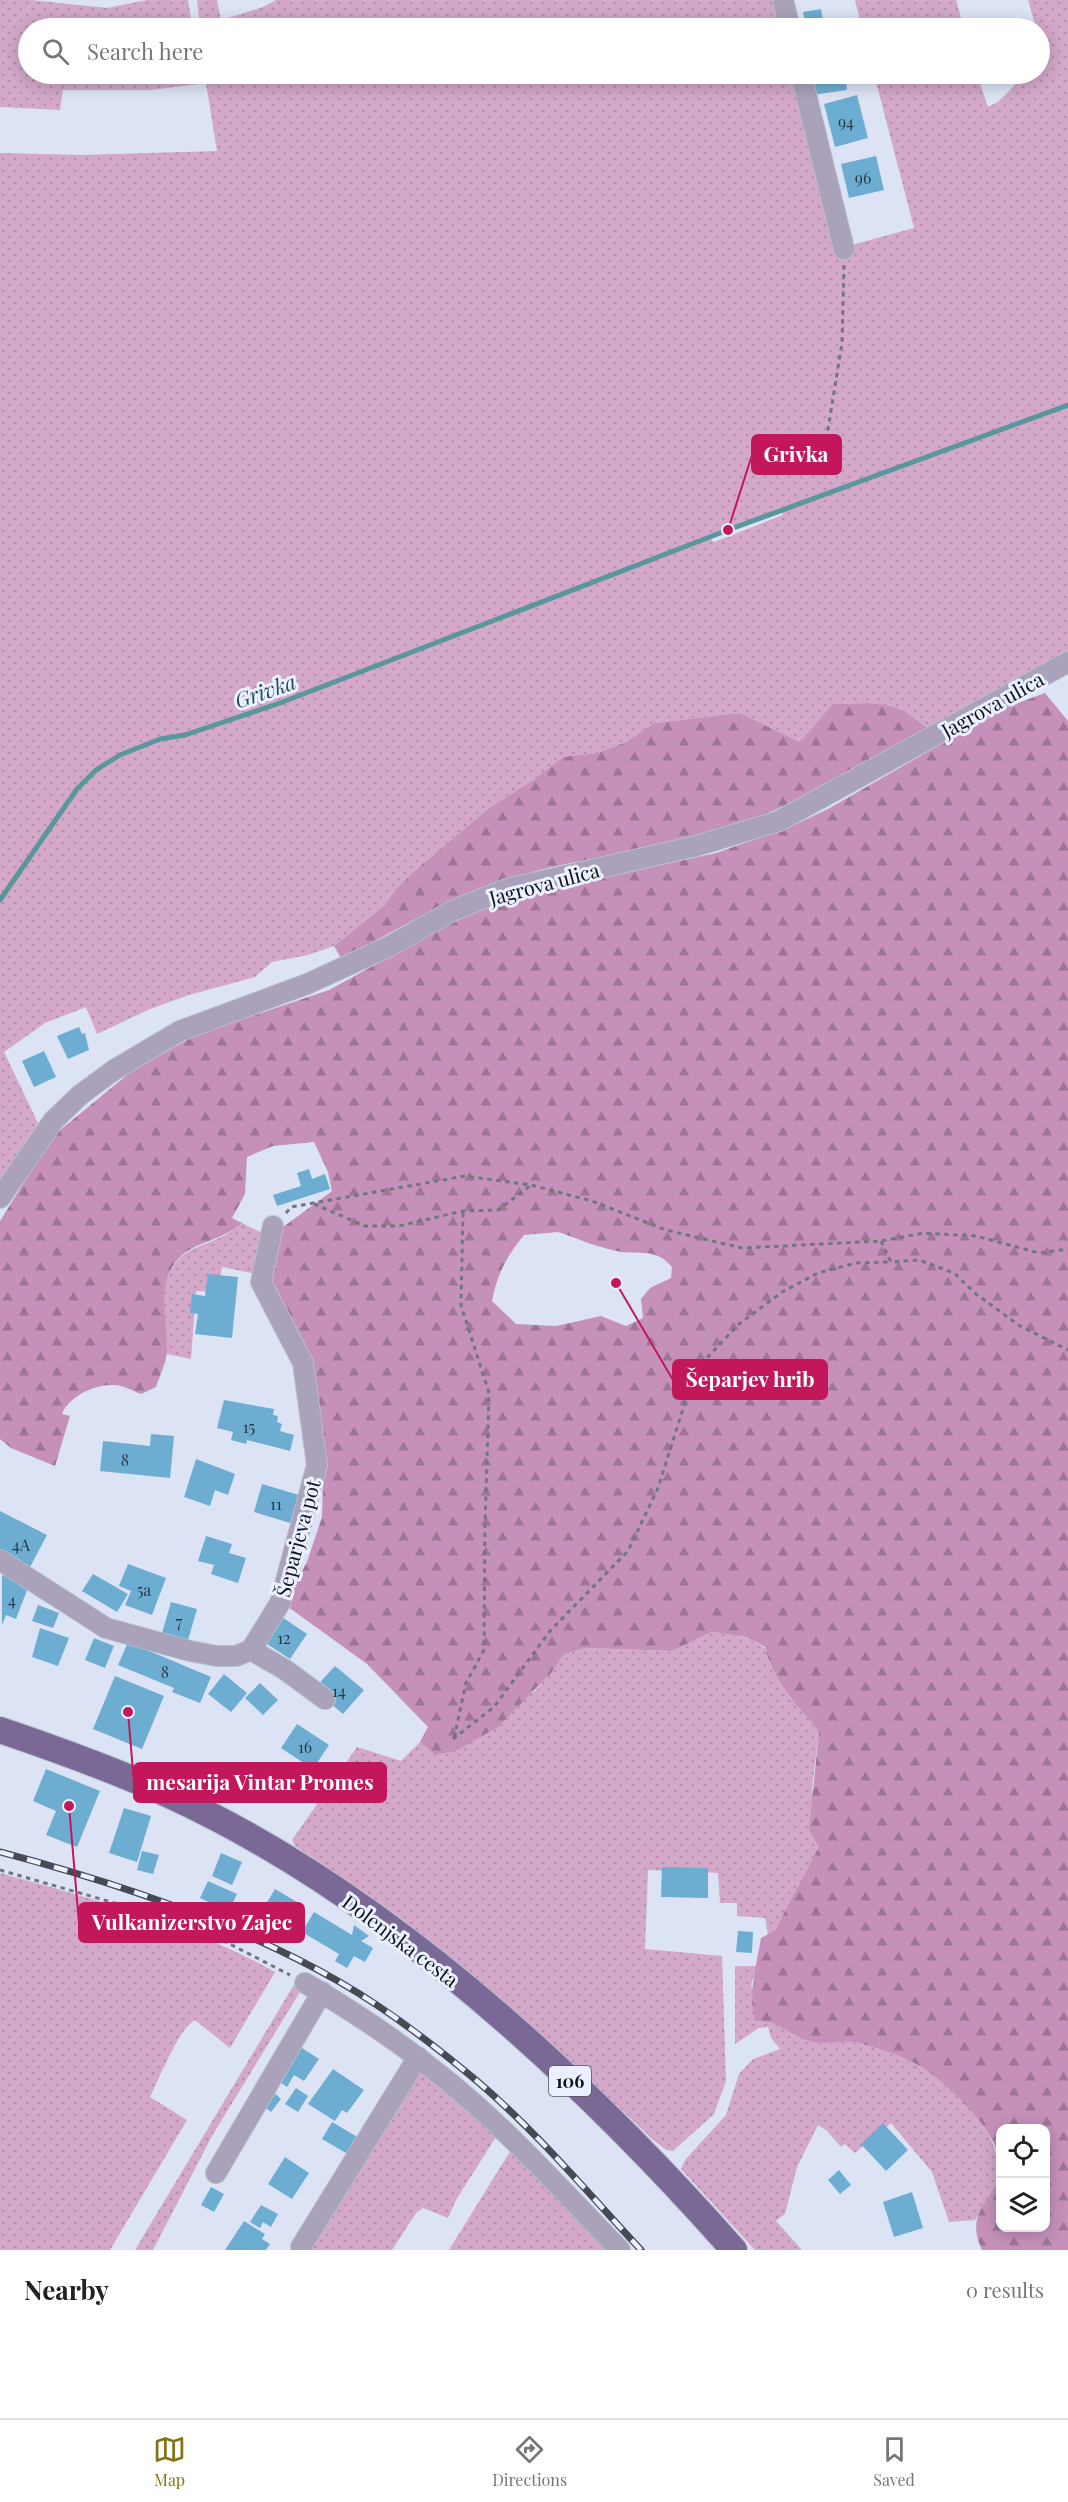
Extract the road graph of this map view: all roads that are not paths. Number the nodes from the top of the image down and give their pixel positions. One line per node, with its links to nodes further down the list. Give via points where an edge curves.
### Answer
1 (783, 0): 2 (street)
2 (788, 18)
3 (803, 84): 4 (street)
4 (844, 249)
5 (1068, 662): 6 (street, Jagrova ulica, via 779,821 696,846 507,889 453,911 390,946 307,984 180,1031 80,1095 54,1121)
6 (0, 1198)
7 (273, 1226): 9 (street, Šeparjeva pot, via 261,1282 303,1363 317,1465 280,1603)
8 (0, 1560): 9 (street, via 106,1628 190,1652 236,1656)
9 (251, 1650): 10 (street)
10 (326, 1698)
11 (0, 1730): 16 (main road, Dolenjska cesta / 106, via 88,1760 168,1794 316,1876 458,1983 538,2052 663,2172)
12 (418, 2057): 13 (street, via 314,1988); 14 (street); 15 (street, via 508,2135)
13 (216, 2172)
14 (301, 2247)
15 (620, 2250)
16 (734, 2250)

